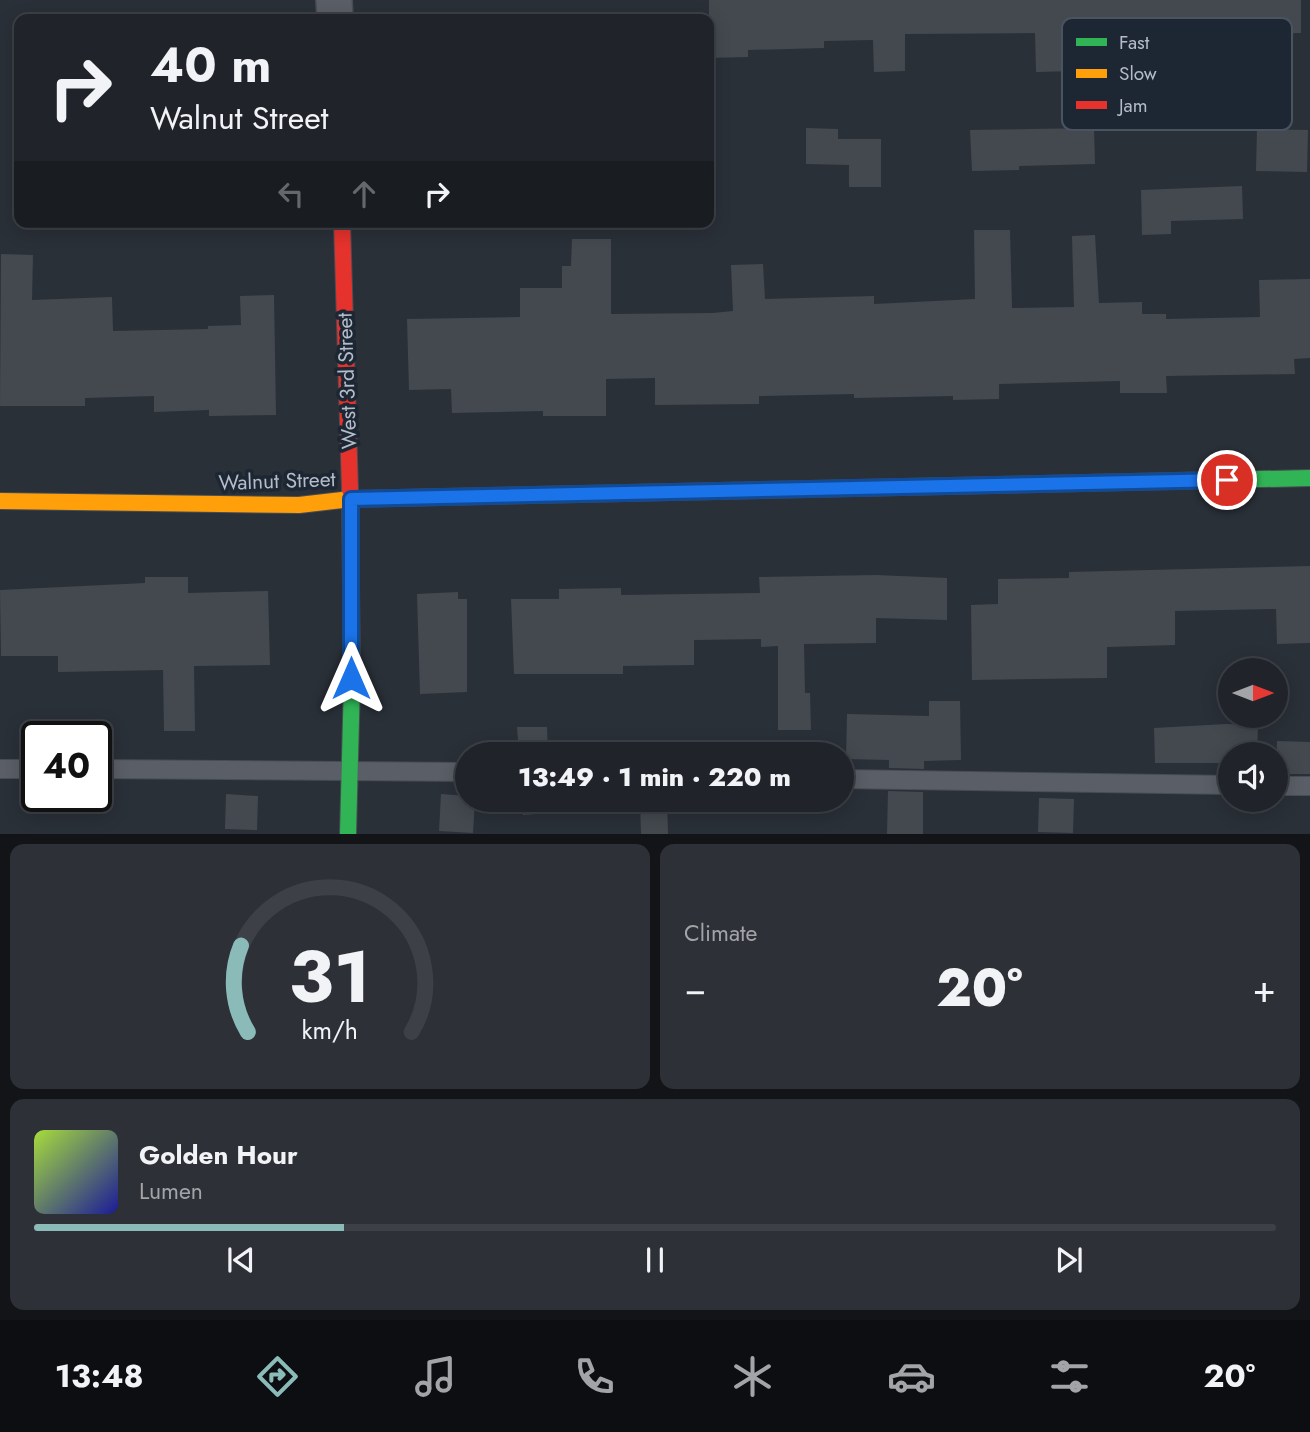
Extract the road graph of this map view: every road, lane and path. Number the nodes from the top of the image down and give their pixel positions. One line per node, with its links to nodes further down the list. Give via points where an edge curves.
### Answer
1 (342, 228): 3 (street, West 3rd Street)
2 (1310, 478): 3 (street, Walnut Street)
3 (351, 499): 4 (street, Walnut Street, via 299,505); 8 (street, West 3rd Street)
4 (0, 501)
5 (0, 769): 6 (lane)
6 (21, 769)
7 (112, 769): 8 (lane)
8 (351, 771): 9 (lane); 14 (street, West 3rd Street)
9 (455, 772)
10 (854, 779): 11 (lane)
11 (1218, 785)
12 (1288, 786): 13 (lane)
13 (1310, 786)
14 (348, 834)

